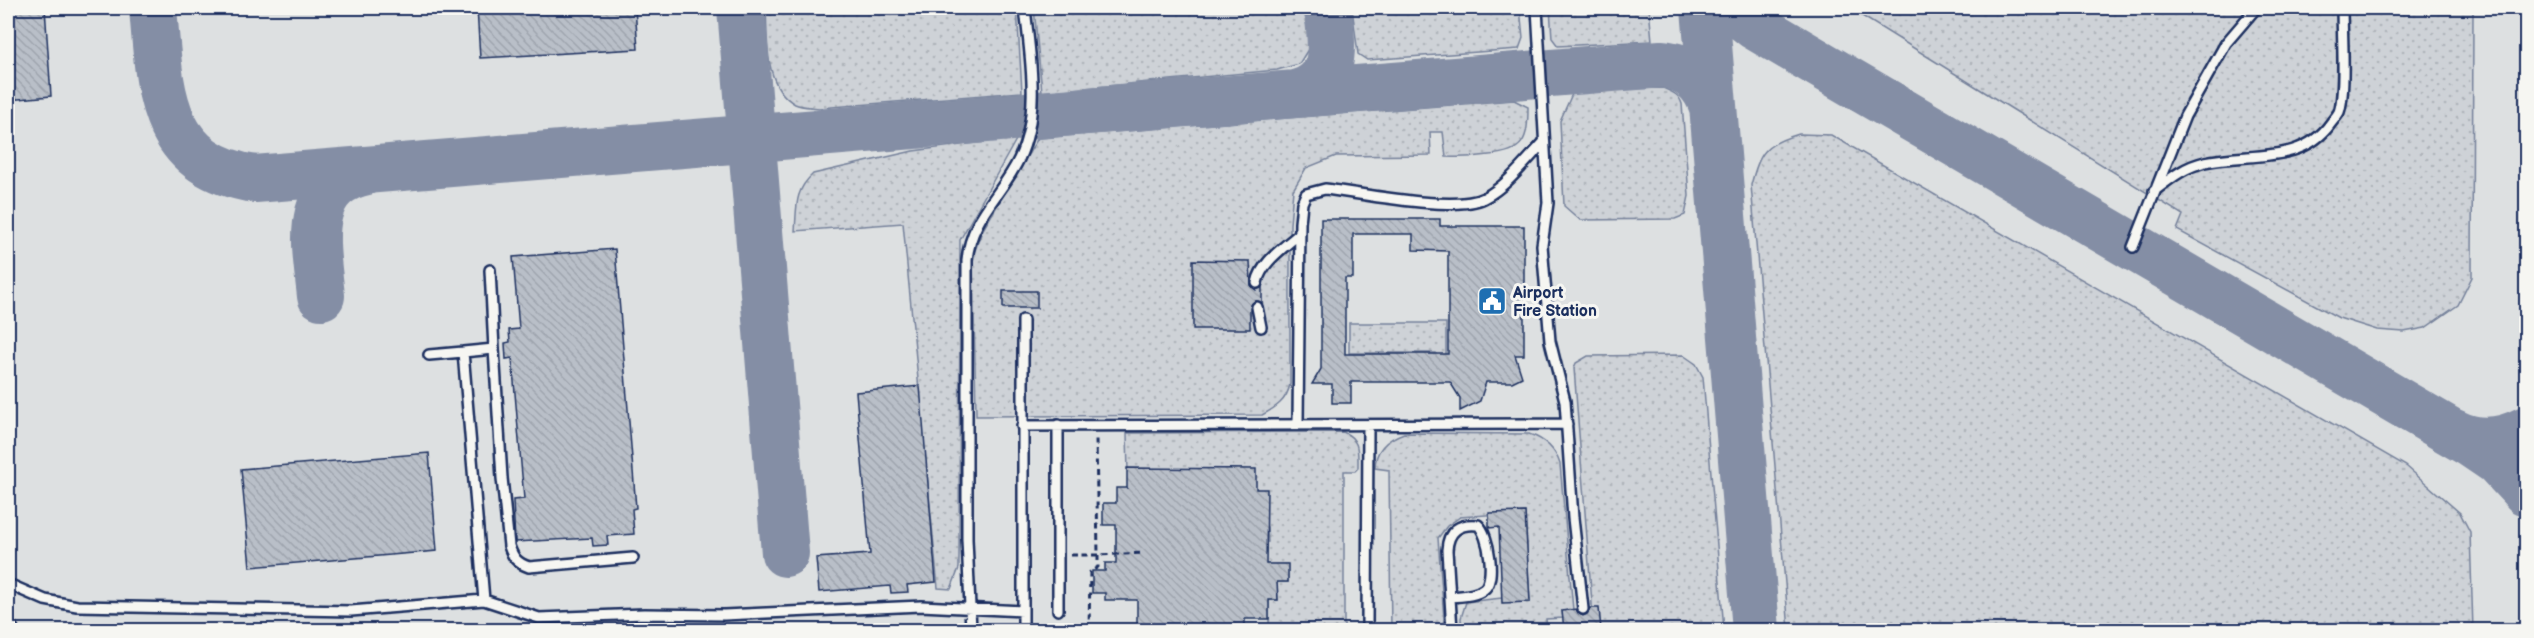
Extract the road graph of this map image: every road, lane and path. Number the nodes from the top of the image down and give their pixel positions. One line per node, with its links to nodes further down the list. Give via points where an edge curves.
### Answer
1 (1025, 8): 30 (lane, via 1032,92 1026,141 1018,161 970,236 967,260)
2 (1537, 8): 5 (lane)
3 (2256, 8): 6 (lane, via 2226,44 2185,116)
4 (2342, 8): 6 (lane, via 2339,112 2323,134 2304,148 2206,162 2180,171)
5 (1544, 142): 7 (lane, via 1493,193 1472,203 1444,205 1315,190 1306,194 1302,202); 19 (lane, via 1548,203 1542,245 1545,288 1550,341)
6 (2154, 191): 8 (lane)
7 (1300, 233): 10 (lane, via 1271,259); 17 (lane)
8 (2133, 247)
9 (490, 270): 14 (lane)
10 (1257, 283)
11 (1257, 307): 13 (lane)
12 (1023, 320): 21 (lane)
13 (1261, 327)
14 (494, 349): 15 (lane); 26 (lane, via 502,478 513,557 530,567)
15 (463, 352): 16 (lane); 29 (lane)
16 (429, 355)
17 (1298, 423): 18 (lane); 22 (lane)
18 (1096, 424): 20 (lane); 25 (path)
19 (1567, 424): 22 (lane); 31 (lane)
20 (1058, 425): 21 (lane); 24 (lane)
21 (1022, 426): 33 (lane)
22 (1368, 426): 37 (lane)
23 (1144, 553): 25 (path)
24 (1057, 555): 25 (path); 32 (lane)
25 (1098, 555): 36 (path, via 1098,567 1090,572)
26 (633, 558)
27 (8, 584): 29 (lane, via 45,600 95,606 351,611)
28 (1451, 597): 28 (lane, via 1449,537 1461,526 1478,525 1488,547 1489,583 1478,593); 38 (lane)
29 (484, 600): 30 (lane, via 539,618 921,606)
30 (970, 608): 33 (lane); 34 (lane)
31 (1583, 609)
32 (1058, 610)
33 (1023, 611): 35 (lane)
34 (971, 630)
35 (1023, 630)
36 (1089, 630)
37 (1366, 630)
38 (1452, 630)

